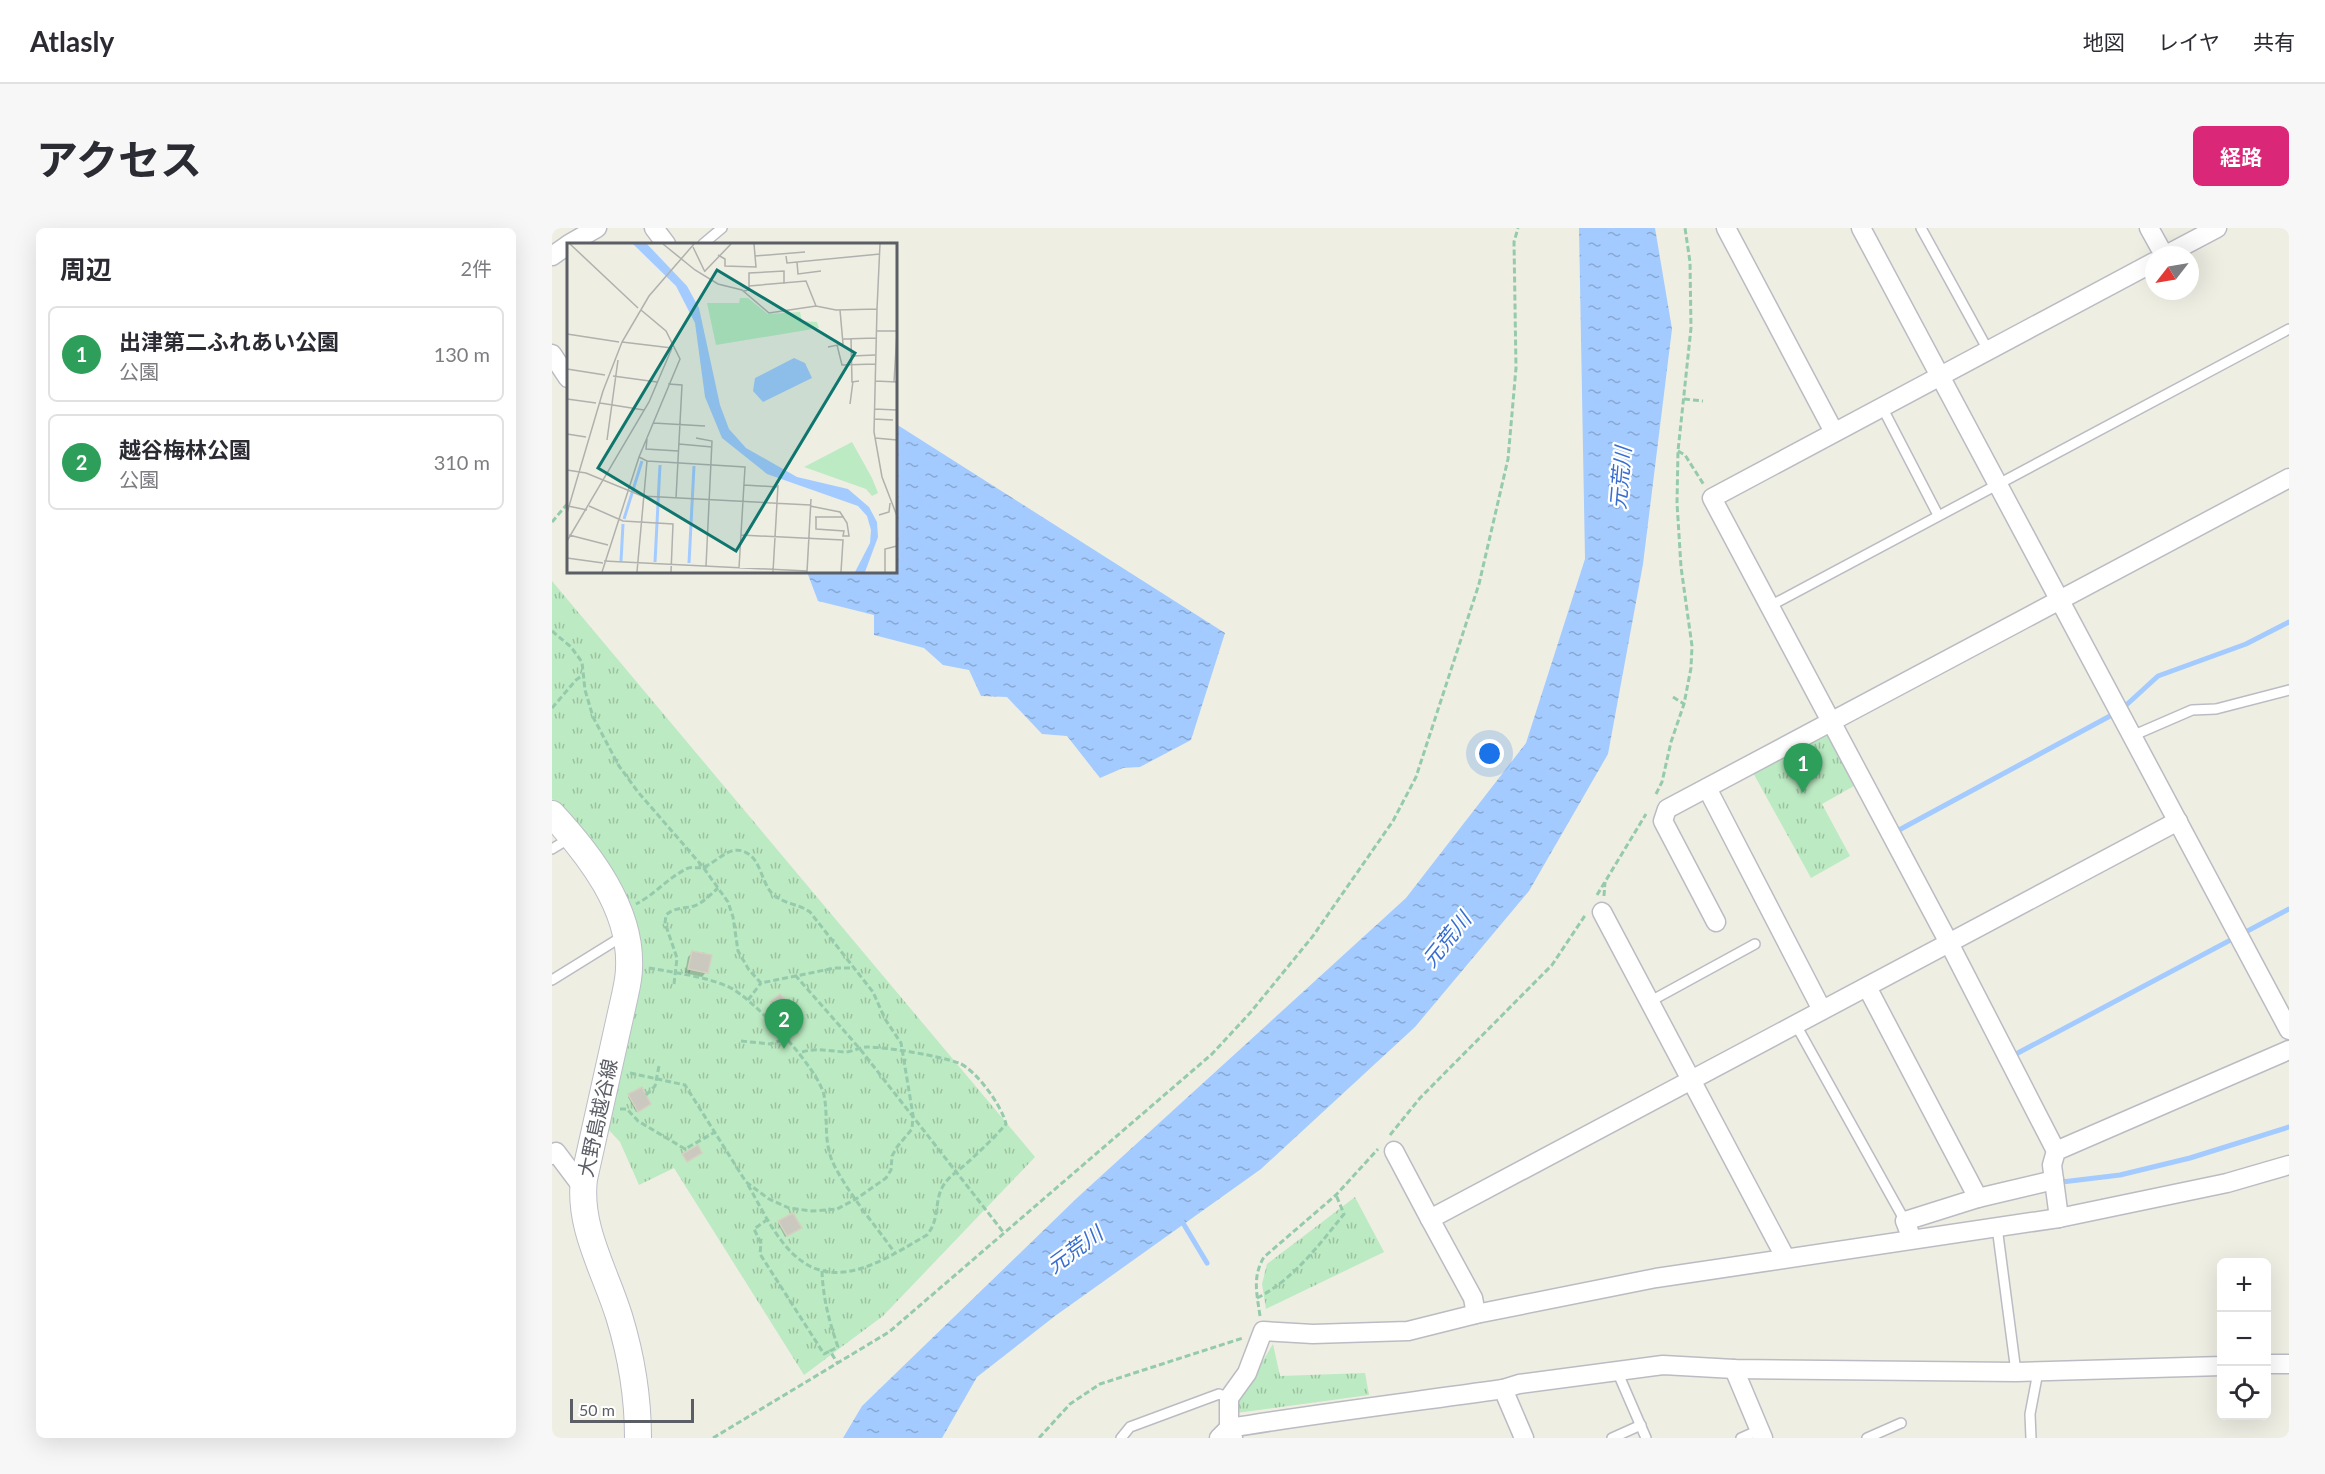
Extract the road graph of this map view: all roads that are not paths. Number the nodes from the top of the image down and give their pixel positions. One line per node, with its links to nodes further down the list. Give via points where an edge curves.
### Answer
1 (654, 228): 8 (street)
2 (722, 228): 9 (lane)
3 (1726, 228): 21 (street)
4 (1861, 228): 19 (street)
5 (1921, 228): 16 (lane)
6 (2150, 228): 11 (street)
7 (2217, 228): 12 (street)
8 (665, 243)
9 (704, 243)
10 (567, 245): 13 (street)
11 (2160, 246)
12 (2182, 246)
13 (552, 256)
14 (2145, 267): 16 (street)
15 (2289, 329): 23 (lane)
16 (1988, 350): 19 (street)
17 (552, 354): 18 (street)
18 (567, 376)
19 (1940, 376): 20 (street); 23 (street)
20 (1882, 407): 21 (street); 24 (lane)
21 (1834, 432): 26 (street, via 1712,498)
22 (2289, 478): 25 (street)
23 (1997, 484): 24 (lane); 25 (street)
24 (1938, 515): 26 (lane)
25 (2060, 600): 28 (street); 29 (street)
26 (1770, 606): 28 (street)
27 (2289, 690): 29 (lane, via 2216,709 2192,710)
28 (1832, 721): 30 (street); 37 (street)
29 (2132, 736): 32 (street)
30 (1707, 788): 35 (street, via 1667,809 1663,821); 42 (street)
31 (552, 814): 33 (main road, 大野島越谷線)
32 (2178, 821): 37 (street); 44 (street)
33 (562, 843): 36 (main road, 大野島越谷線, via 594,864)
34 (1595, 907): 41 (street)
35 (1716, 922)
36 (626, 935): 39 (lane); 52 (main road, 大野島越谷線, via 629,966 625,995)
37 (1949, 943): 40 (street); 47 (street)
38 (1755, 944): 41 (lane)
39 (552, 980)
40 (1867, 987): 42 (street); 53 (street)
41 (1649, 1002): 46 (street)
42 (1822, 1011): 43 (street)
43 (1796, 1024): 46 (street); 56 (lane)
44 (2289, 1030)
45 (2289, 1050): 47 (street)
46 (1690, 1081): 55 (street); 59 (street)
47 (2056, 1151): 51 (street, via 2052,1164)
48 (1394, 1152): 55 (street)
49 (552, 1155): 52 (street, via 556,1152)
50 (2289, 1165): 54 (street, via 2227,1183)
51 (2054, 1180): 53 (street); 54 (street)
52 (583, 1188): 74 (main road, 大野島越谷線, via 584,1215 628,1348)
53 (1978, 1198): 56 (street)
54 (2059, 1218): 57 (street)
55 (1430, 1219): 60 (street, via 1473,1299)
56 (1905, 1221): 58 (street)
57 (1997, 1227): 58 (street); 66 (lane)
58 (1912, 1239): 59 (street)
59 (1785, 1257): 60 (street)
60 (1476, 1314): 69 (street, via 1408,1331 1263,1331 1247,1372)
61 (2271, 1364): 62 (street)
62 (2289, 1364)
63 (2217, 1366): 67 (street)
64 (1734, 1369): 65 (street, via 1663,1365); 66 (street); 72 (street)
65 (1617, 1371): 68 (street); 71 (lane)
66 (2016, 1372): 67 (street)
67 (2038, 1372): 81 (lane, via 2030,1414)
68 (1503, 1389): 73 (street, via 1314,1414); 76 (street)
69 (1228, 1398): 73 (street); 75 (lane, via 1219,1394 1130,1427)
70 (1901, 1424): 80 (lane)
71 (1641, 1425): 77 (lane); 78 (lane)
72 (1761, 1434): 79 (lane)
73 (1227, 1435)
74 (638, 1438)
75 (1121, 1438)
76 (1524, 1438)
77 (1612, 1438)
78 (1646, 1438)
79 (1741, 1438)
80 (1867, 1438)
81 (2031, 1438)

